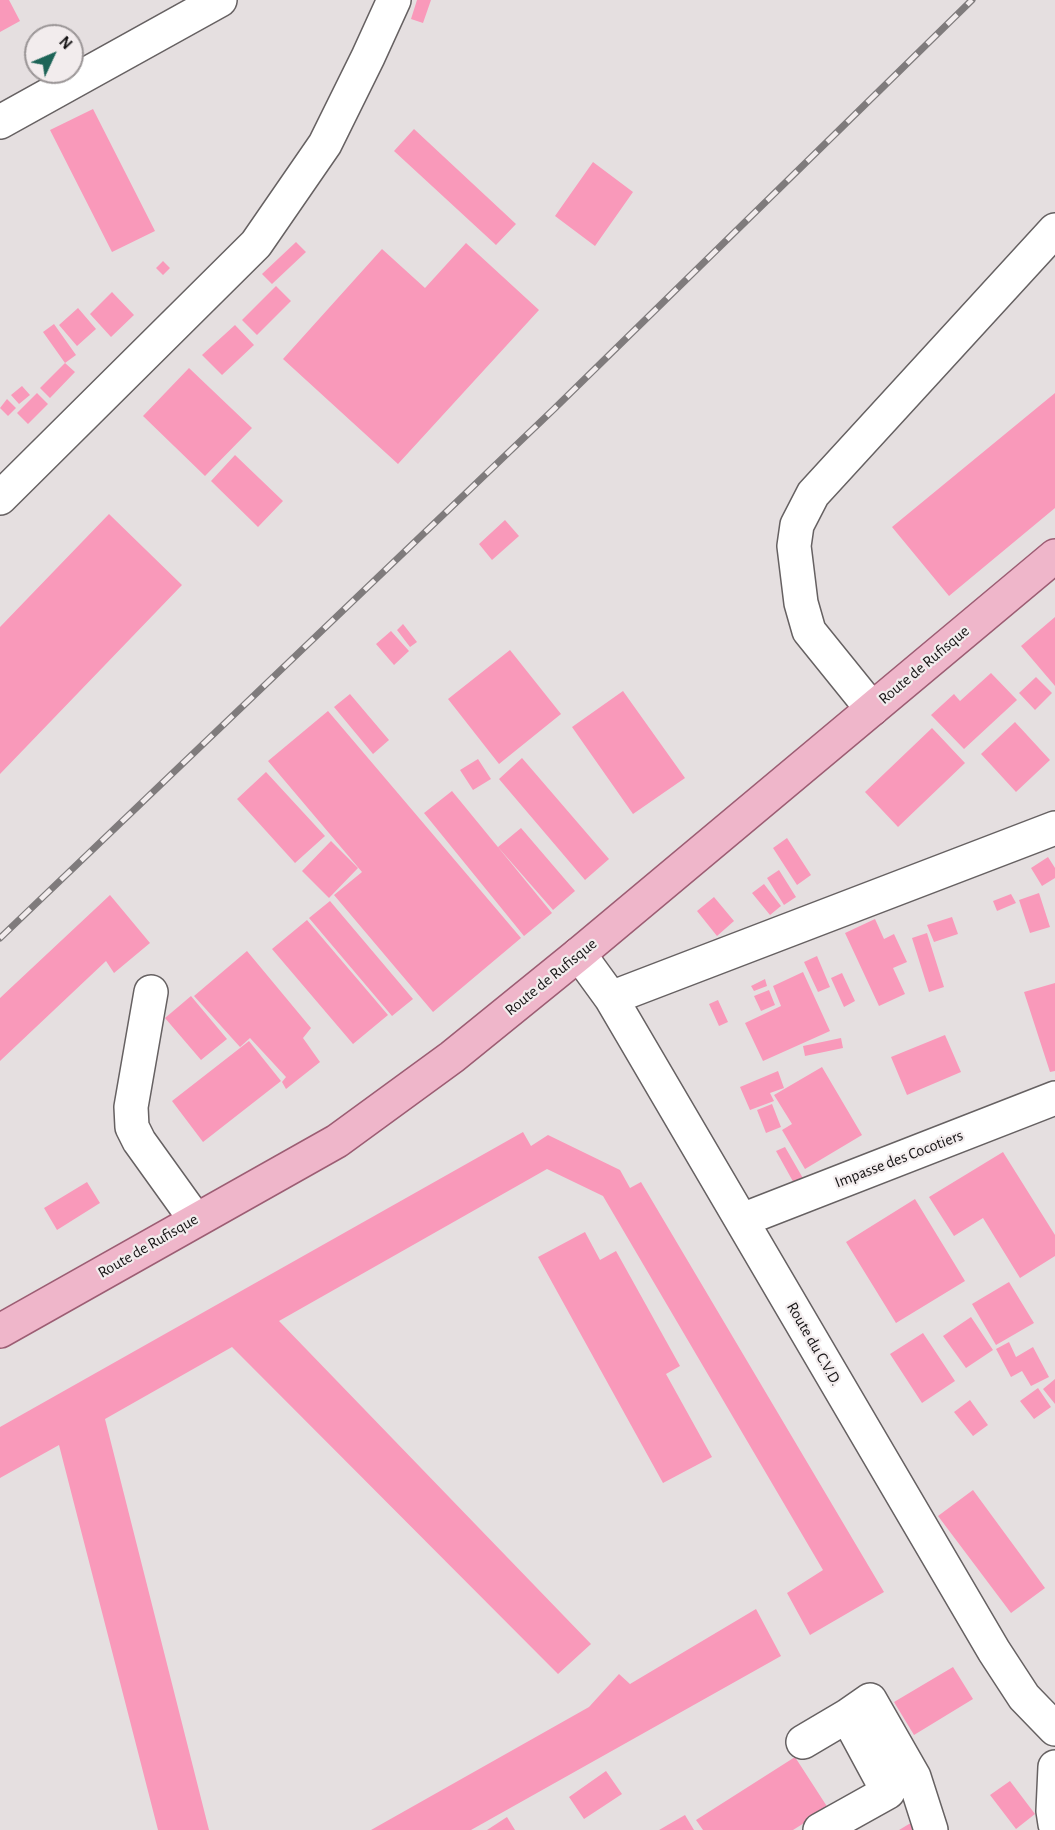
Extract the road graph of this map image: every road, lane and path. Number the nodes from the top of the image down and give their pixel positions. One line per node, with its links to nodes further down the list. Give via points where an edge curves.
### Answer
1 (220, 0): 3 (street)
2 (394, 0): 5 (street, via 325,144 255,244)
3 (0, 122)
4 (1055, 230): 7 (street, via 813,494 797,525 794,546 801,603 809,631)
5 (0, 498)
6 (1055, 556): 7 (main road, Route de Rufisque)
7 (872, 709): 9 (main road, Route de Rufisque)
8 (1055, 828): 11 (street)
9 (579, 954): 11 (street, Route du C.V.D.); 13 (main road, Route de Rufisque, via 452,1057 337,1141)
10 (151, 992): 13 (street, via 131,1107 132,1127)
11 (611, 998): 14 (street, Route du C.V.D.)
12 (1055, 1098): 14 (street, Impasse des Cocotiers)
13 (195, 1219): 15 (main road, Route de Rufisque)
14 (742, 1220): 17 (street, Route du C.V.D., via 994,1651 1024,1697)
15 (0, 1331)
16 (847, 1716): 18 (street); 21 (street, via 888,1792); 22 (street, via 870,1700 914,1777)
17 (1055, 1729)
18 (803, 1742)
19 (1055, 1767): 20 (street)
20 (1055, 1824)
21 (820, 1830)
22 (931, 1830)

